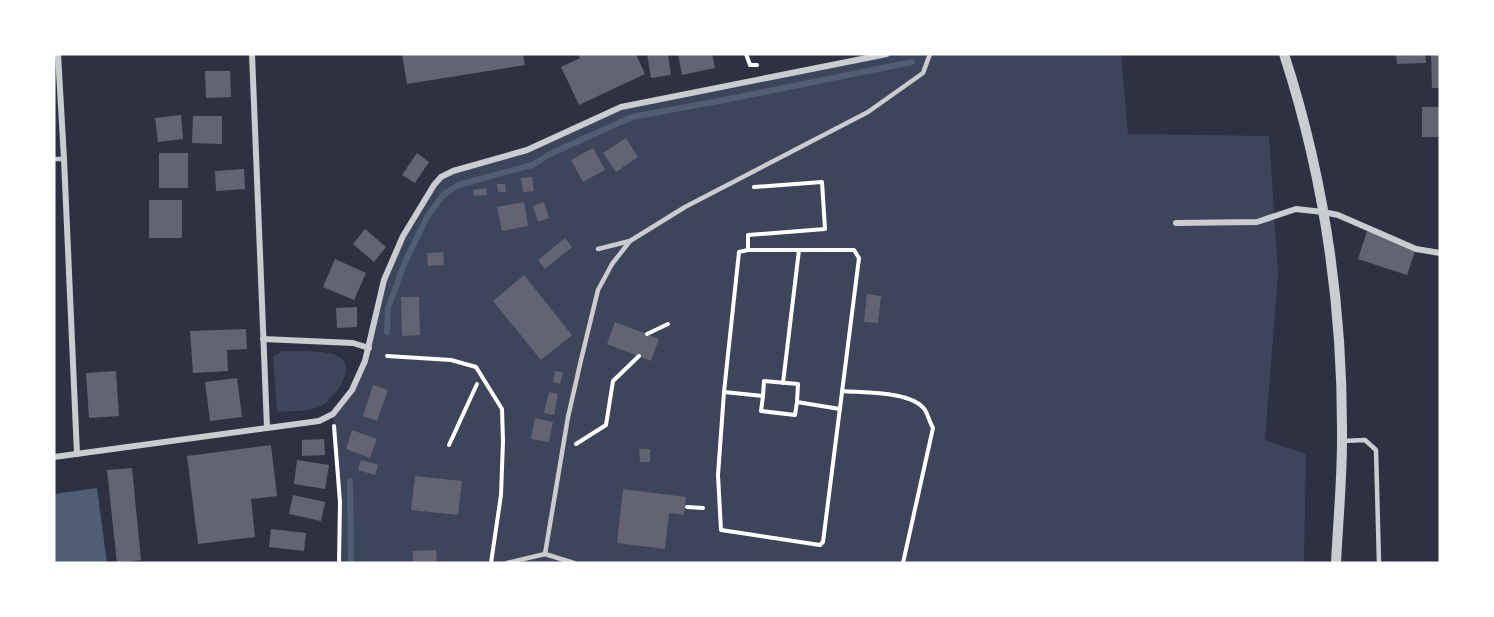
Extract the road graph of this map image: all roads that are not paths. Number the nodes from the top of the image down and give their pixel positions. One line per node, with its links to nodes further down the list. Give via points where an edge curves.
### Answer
1 (58, 54): 7 (street)
2 (252, 54): 13 (street)
3 (887, 54): 14 (street, via 621,107 527,150 441,177 403,236 384,280)
4 (930, 54): 10 (lane, via 923,73 868,112 685,207)
5 (1284, 54): 8 (street, via 1299,102)
6 (54, 159): 7 (lane)
7 (64, 159): 17 (street)
8 (1323, 212): 9 (street, via 1296,209 1257,222); 12 (street, via 1416,249); 16 (street, via 1339,344)
9 (1176, 223)
10 (630, 241): 11 (lane); 19 (lane, via 598,290 571,406)
11 (598, 249)
12 (1440, 253)
13 (263, 339): 14 (street, via 353,343); 15 (street)
14 (369, 348): 15 (street, via 352,390 333,414 319,421)
15 (267, 428): 17 (street)
16 (1342, 441): 22 (street); 23 (lane, via 1365,440 1376,450)
17 (77, 454): 18 (street)
18 (54, 458)
19 (545, 554): 20 (lane); 21 (lane)
20 (507, 563)
21 (574, 563)
22 (1336, 563)
23 (1379, 563)

